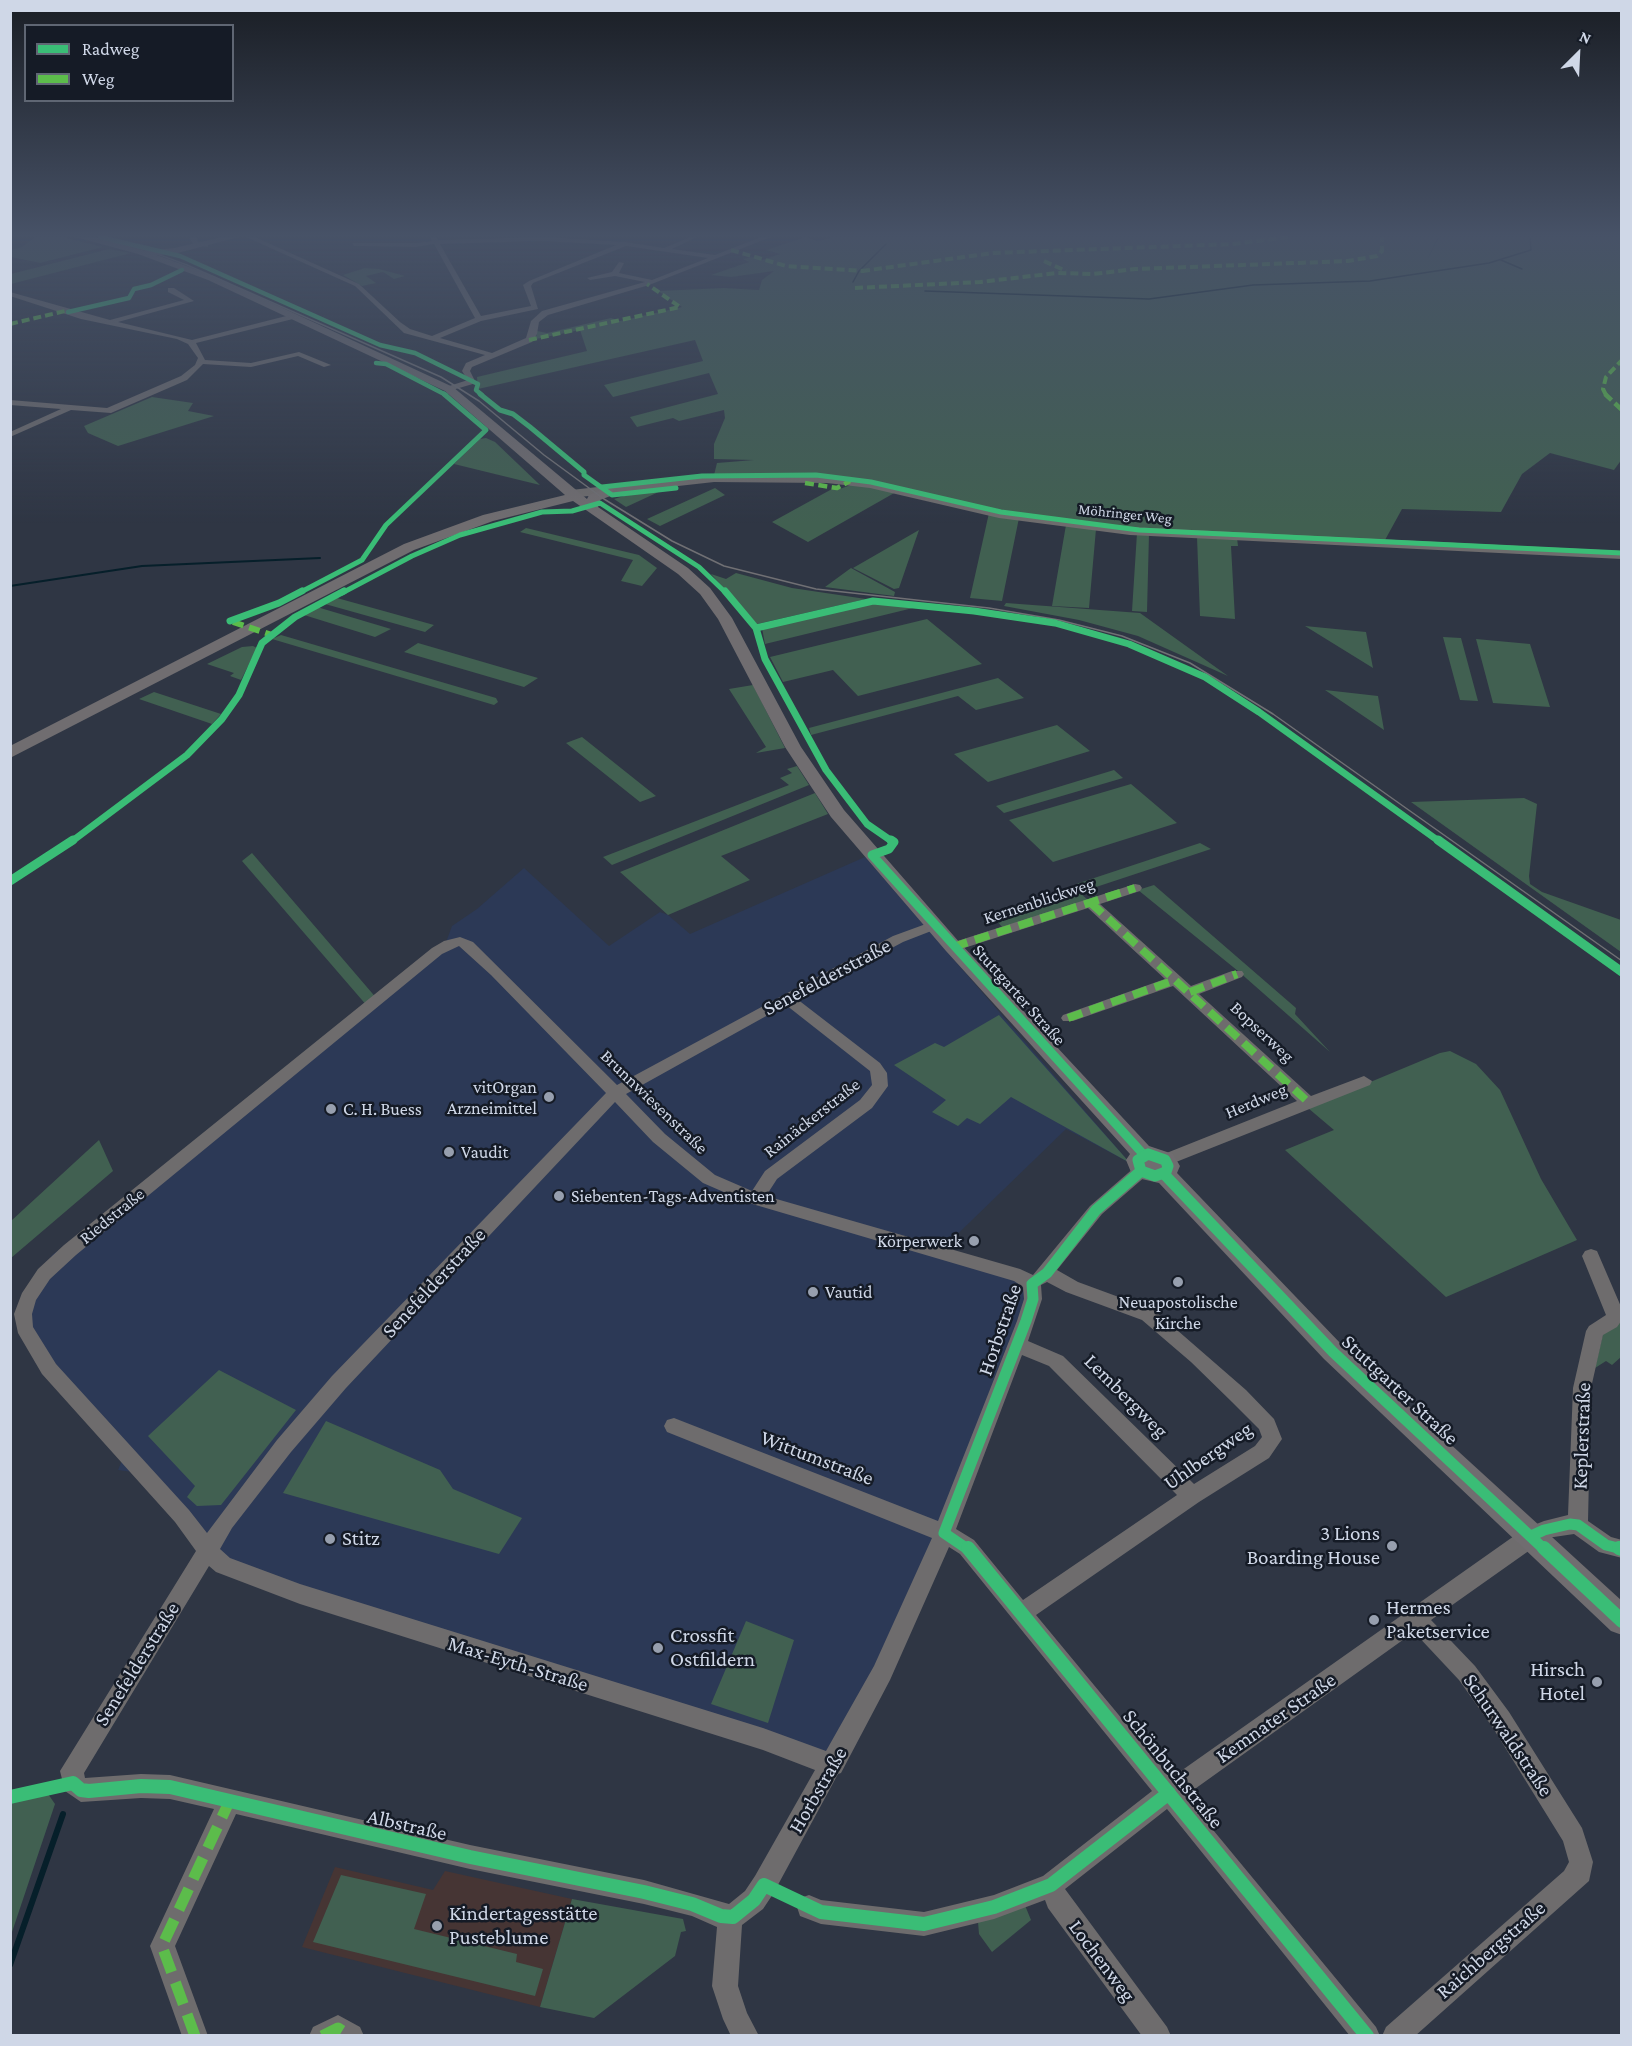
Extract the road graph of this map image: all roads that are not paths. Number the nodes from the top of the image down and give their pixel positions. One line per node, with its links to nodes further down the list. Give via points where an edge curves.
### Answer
1 (153, 332): 8 (street)
2 (229, 332): 8 (street)
3 (329, 332): 12 (main road, Stuttgarter Straße)
4 (415, 332): 7 (street)
5 (447, 332): 7 (street)
6 (533, 332): 9 (street, via 529,340)
7 (431, 339): 9 (street)
8 (191, 342): 10 (street, via 200,352)
9 (492, 355): 12 (street, via 467,367 472,382)
10 (201, 362): 11 (street, via 251,365 300,354); 14 (street, via 184,378 120,407 108,411)
11 (327, 365)
12 (449, 389): 18 (main road, Stuttgarter Straße)
13 (10, 402): 14 (street)
14 (68, 409): 15 (street)
15 (10, 435)
16 (630, 487): 17 (street, Möhringer Weg); 18 (street, Möhringer Weg); 21 (street, Möhringer Weg, via 734,477 836,480 999,514 1130,531)
17 (608, 492): 18 (street, Möhringer Weg); 20 (main road, via 593,499)
18 (573, 496): 19 (main road); 20 (main road, Stuttgarter Straße)
19 (539, 504): 20 (main road); 22 (main road, via 446,532 397,553)
20 (591, 509): 25 (main road, Stuttgarter Straße, via 674,563 714,602 735,633 818,788)
21 (1622, 555)
22 (10, 753)
23 (1135, 888): 24 (street, Kernenblickweg)
24 (1091, 903): 27 (street, Kernenblickweg); 29 (street, Bopserweg)
25 (934, 925): 27 (main road, Stuttgarter Straße); 31 (street, Senefelderstraße, via 898,939)
26 (457, 942): 34 (street, Brunnwiesenstraße, via 468,945); 47 (street, Riedstraße, via 437,951 70,1250 38,1282 24,1307 27,1336 49,1369 182,1516)
27 (953, 947): 36 (main road, Stuttgarter Straße)
28 (1237, 974): 30 (street, Bopserweg)
29 (1175, 980): 30 (street, Bopserweg); 32 (street)
30 (1190, 992): 35 (street, Bopserweg)
31 (788, 999): 34 (street, Senefelderstraße); 37 (street, Rainäckerstraße, via 875,1067 880,1086 866,1104 771,1175)
32 (1068, 1018)
33 (1364, 1081): 35 (street, Herdweg)
34 (614, 1093): 37 (street, Brunnwiesenstraße, via 696,1170); 47 (street, Senefelderstraße, via 321,1403 225,1522)
35 (1307, 1101): 36 (street, Herdweg)
36 (1153, 1165): 39 (street, Horbstraße, via 1096,1210); 45 (main road, Stuttgarter Straße, via 1306,1326)
37 (755, 1199): 39 (street, Brunnwiesenstraße)
38 (1591, 1256): 43 (street, Keplerstraße, via 1615,1315 1595,1331 1582,1388)
39 (1040, 1279): 40 (street, Horbstraße); 42 (street, Uhlbergweg, via 1148,1315 1197,1357 1271,1432 1269,1446)
40 (1016, 1344): 42 (street, Lembergweg, via 1056,1361); 44 (street, Horbstraße)
41 (674, 1426): 44 (street, Wittumstraße)
42 (1192, 1496): 48 (street, Uhlbergweg)
43 (1578, 1525): 45 (street, Kemnater Straße, via 1565,1524); 46 (street, via 1606,1545)
44 (944, 1533): 48 (street, Schönbuchstraße, via 967,1547); 51 (street, Horbstraße, via 882,1673)
45 (1531, 1536): 49 (street, Kemnater Straße); 50 (main road, Stuttgarter Straße)
46 (1622, 1549)
47 (208, 1553): 51 (street, Max-Eyth-Straße, via 223,1565 300,1594 763,1739); 52 (street, Senefelderstraße, via 84,1750 72,1772)
48 (1022, 1613): 53 (street, Schönbuchstraße)
49 (1416, 1618): 53 (street, Kemnater Straße); 55 (street, Schurwaldstraße, via 1467,1673 1502,1720 1574,1836)
50 (1622, 1621)
51 (833, 1765): 58 (street, Horbstraße, via 754,1900)
52 (73, 1783): 54 (street, Albstraße, via 81,1790 155,1786)
53 (1169, 1793): 56 (street, Kemnater Straße); 64 (street, Schönbuchstraße)
54 (230, 1800): 58 (street, Albstraße, via 448,1852 665,1897 692,1904); 59 (street, via 162,1946)
55 (1581, 1862): 65 (street, Raichbergstraße, via 1574,1880)
56 (1051, 1885): 57 (street, Kemnater Straße, via 994,1907 924,1924 867,1919); 63 (street, Lochenweg, via 1057,1899)
57 (809, 1907)
58 (728, 1921): 62 (street, via 725,1986)
59 (195, 2036)
60 (322, 2036): 61 (street, via 338,2028)
61 (351, 2036)
62 (746, 2036)
63 (1158, 2036)
64 (1366, 2036)
65 (1395, 2036)

